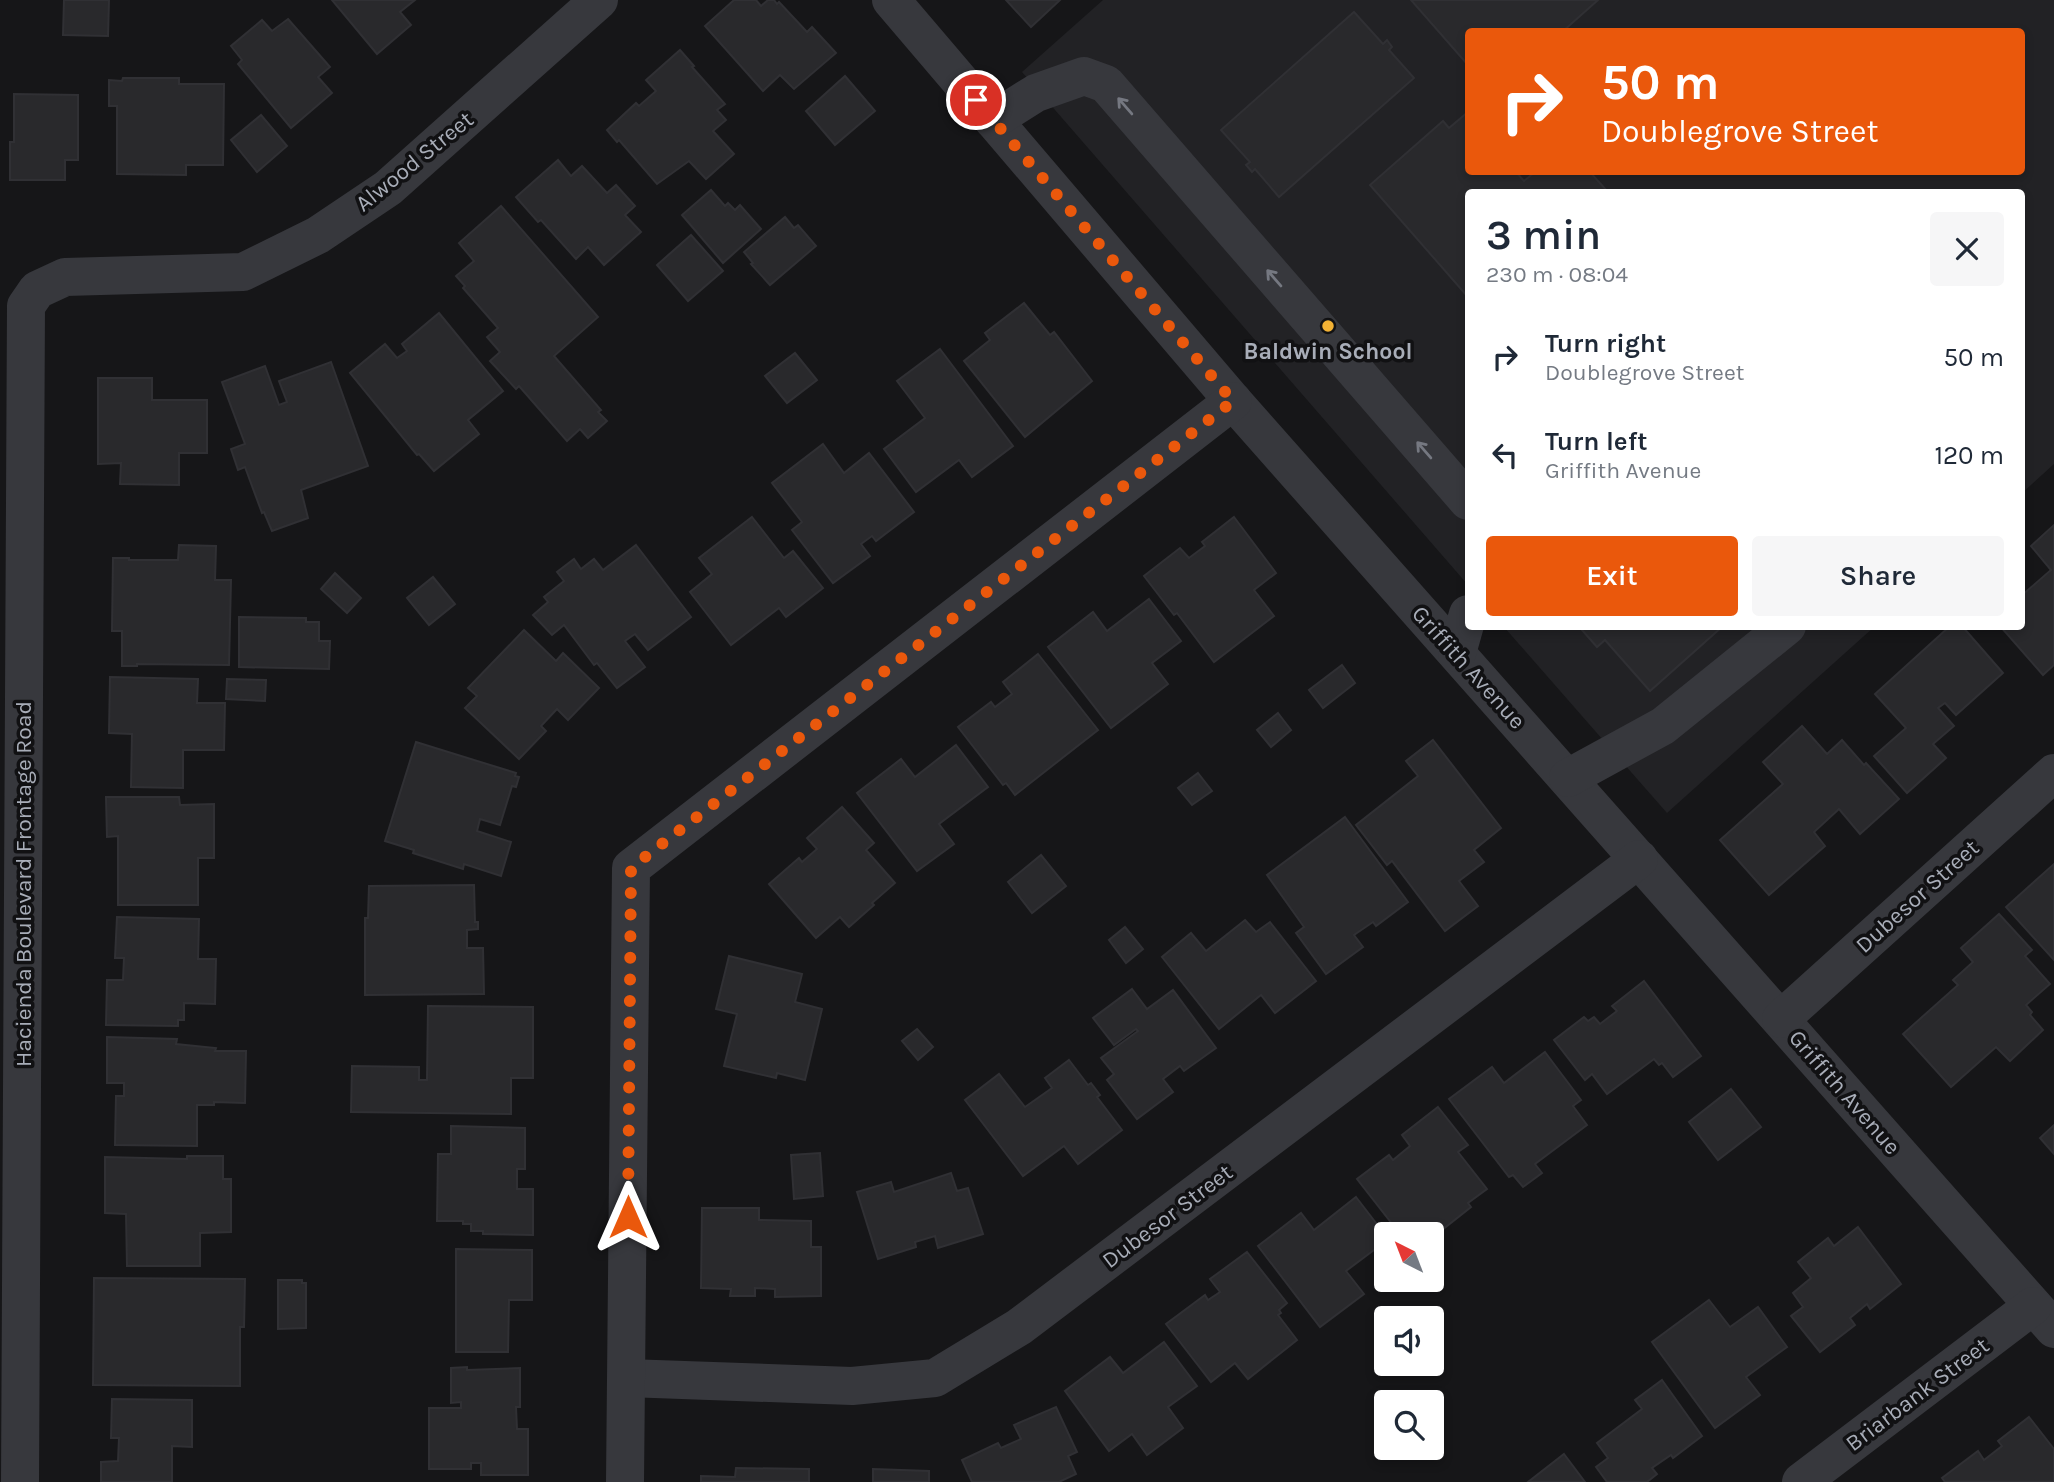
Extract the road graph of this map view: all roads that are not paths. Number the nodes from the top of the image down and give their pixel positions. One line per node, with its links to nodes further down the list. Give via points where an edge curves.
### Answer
1 (600, 0): 4 (street, Alwood Street, via 388,188 318,235 243,272 65,277)
2 (891, 0): 3 (street, Griffith Avenue)
3 (993, 120): 5 (street, Griffith Avenue); 6 (street, one-way to 3, via 1106,84 1084,76 1037,93)
4 (37, 290): 16 (street, Hacienda Boulevard Frontage Road, via 26,306)
5 (1233, 401): 9 (street, Griffith Avenue); 15 (street, via 631,868)
6 (1465, 499)
7 (1465, 625): 9 (street)
8 (1782, 630): 11 (street, via 1663,726)
9 (1457, 653): 11 (street, Griffith Avenue)
10 (2054, 773): 13 (street, Dubesor Street)
11 (1568, 778): 12 (street, Griffith Avenue)
12 (1639, 859): 13 (street, Griffith Avenue); 15 (street, Dubesor Street, via 1030,1319 935,1378 852,1386)
13 (1781, 1019): 14 (street, Griffith Avenue)
14 (2043, 1318): 18 (street, Briarbank Street)
15 (627, 1378): 17 (street)
16 (20, 1482)
17 (625, 1482)
18 (1801, 1482)

